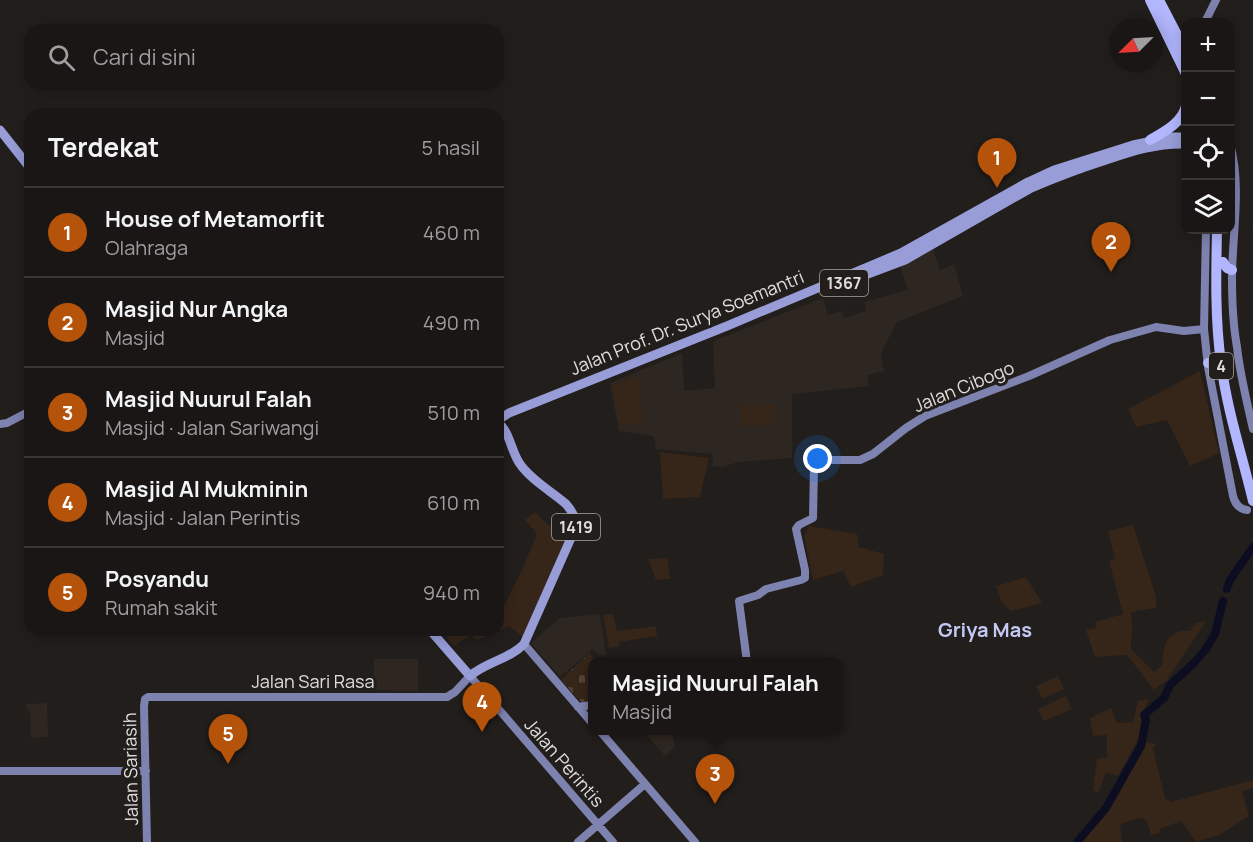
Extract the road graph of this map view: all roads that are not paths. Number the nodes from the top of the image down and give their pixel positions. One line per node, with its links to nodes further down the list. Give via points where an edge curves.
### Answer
1 (1150, 0): 6 (highway)
2 (1159, 0): 5 (highway)
3 (1216, 0): 4 (street)
4 (1207, 18)
5 (1181, 44)
6 (1184, 72)
7 (1181, 117): 10 (highway)
8 (0, 130): 14 (main road)
9 (1181, 137): 10 (main road, Jalan Prof. Dr. Surya Soemantri / 1367)
10 (1150, 140): 24 (main road, Jalan Prof. Dr. Surya Soemantri / 1367, via 1058,169 901,253 509,413)
11 (1174, 144): 12 (main road, Jalan Prof. Dr. Surya Soemantri / 1367); 13 (street); 25 (main road, Jalan Prof. Dr. Surya Soemantri / 1367, via 1150,147 1052,179 905,260)
12 (1181, 144)
13 (1181, 148)
14 (24, 160)
15 (1234, 180): 19 (street)
16 (1206, 234): 20 (street)
17 (1217, 234): 22 (highway, 4, via 1217,330)
18 (1223, 234): 19 (highway, 4, via 1223,262)
19 (1229, 274): 27 (street, via 1237,348); 29 (highway, 4, via 1224,329 1227,362)
20 (1204, 329): 21 (street); 33 (street, Jalan Cibogo, via 1156,327 1110,340 925,416 860,460 815,462 813,518 796,529 805,578 739,601)
21 (1208, 363): 22 (highway, via 1217,368); 30 (street, via 1233,496 1242,507)
22 (1228, 406): 30 (highway, 4)
23 (24, 414): 26 (street)
24 (504, 419)
25 (504, 423)
26 (0, 424)
27 (1253, 429)
28 (504, 431): 32 (main road, 1419, via 520,464 566,504 576,519)
29 (1253, 483)
30 (1250, 503)
31 (435, 636): 34 (main road)
32 (524, 644): 34 (main road); 37 (street)
33 (746, 657)
34 (470, 676): 35 (street, Jalan Sari Rasa, via 447,697); 43 (street, Jalan Perintis)
35 (148, 697): 41 (street, Jalan Sariasih, via 144,702)
36 (588, 706): 37 (street)
37 (578, 707): 38 (street)
38 (588, 718)
39 (603, 735): 42 (street)
40 (0, 771): 41 (street)
41 (146, 771): 44 (street, Jalan Sariasih)
42 (645, 784): 43 (street); 47 (street)
43 (598, 825): 45 (street); 46 (street, Jalan Perintis)
44 (147, 842)
45 (578, 842)
46 (613, 842)
47 (695, 842)

